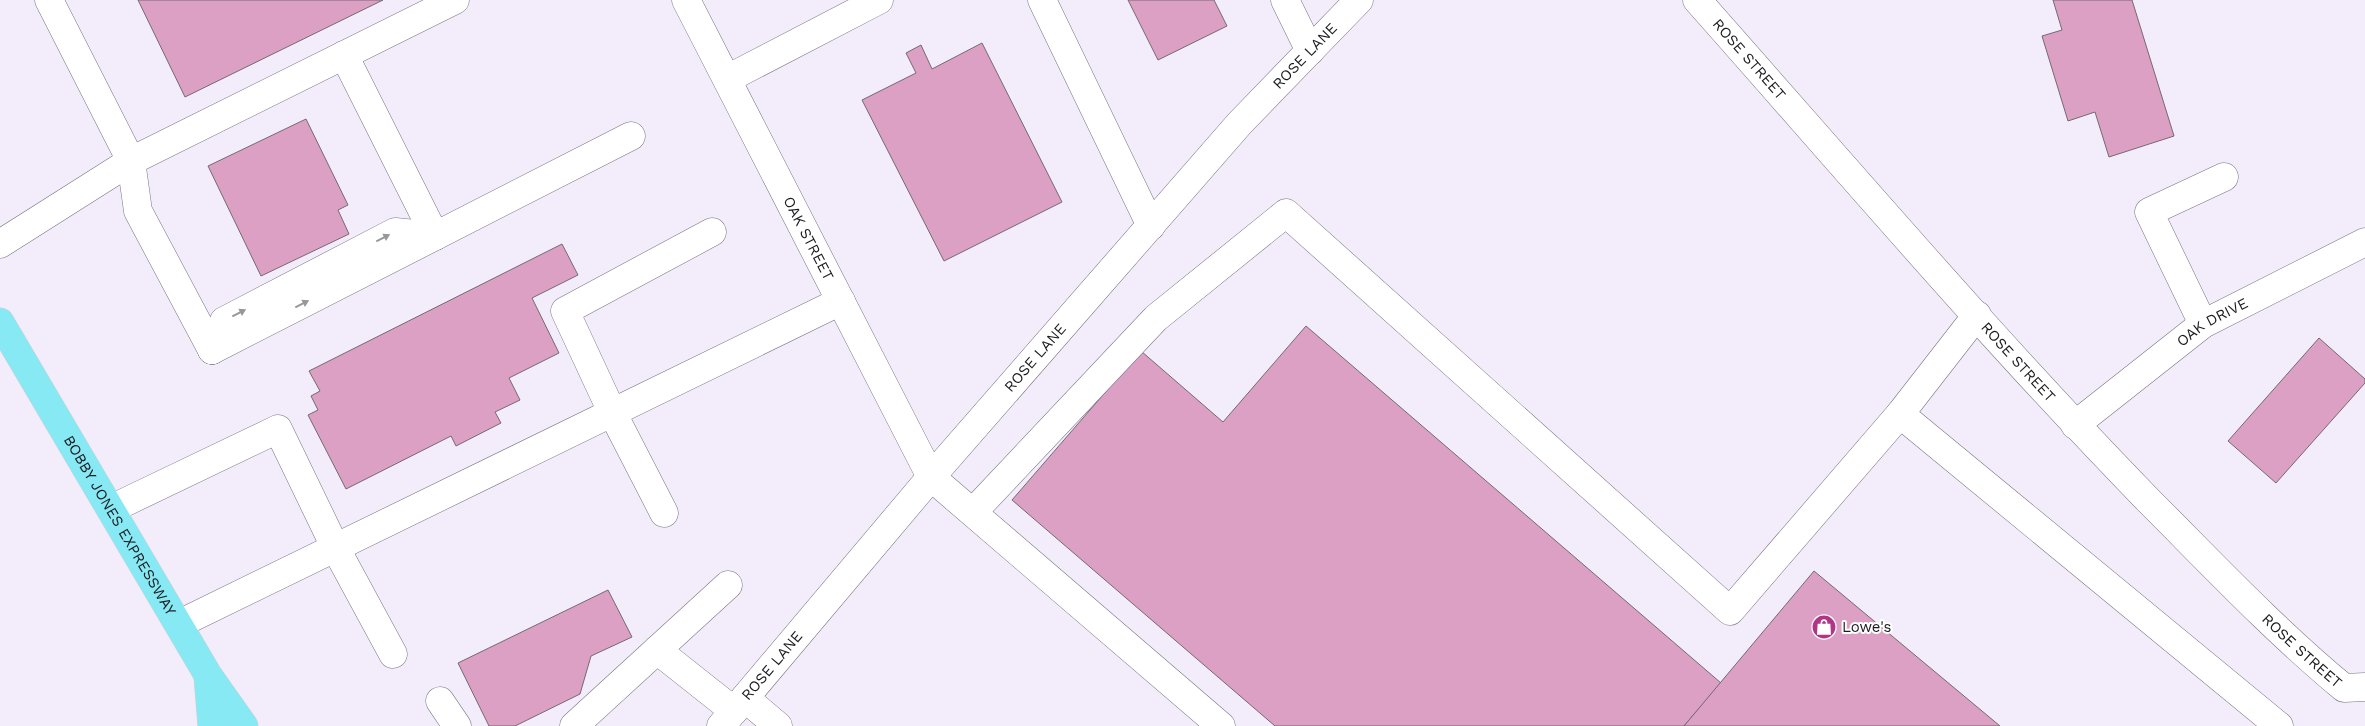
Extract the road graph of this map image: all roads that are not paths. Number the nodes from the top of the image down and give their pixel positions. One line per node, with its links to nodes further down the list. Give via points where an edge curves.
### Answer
1 (455, 0): 10 (street)
2 (686, 0): 11 (street, OAK STREET)
3 (879, 0): 11 (street)
4 (1042, 0): 15 (street)
5 (1285, 0): 9 (street)
6 (1359, 0): 9 (street, ROSE LANE)
7 (1697, 0): 21 (street, ROSE STREET)
8 (53, 1): 13 (street)
9 (1310, 50): 15 (street, ROSE LANE, via 1239,124)
10 (344, 55): 13 (street); 17 (street)
11 (727, 79): 20 (street, OAK STREET)
12 (631, 136): 17 (street)
13 (131, 161): 17 (street, one-way to 17, via 138,211 212,350); 19 (street)
14 (2224, 177): 23 (street, via 2149,212)
15 (1150, 226): 27 (street, ROSE LANE)
16 (712, 232): 24 (street, via 565,311)
17 (435, 236)
18 (2365, 242): 23 (street, OAK DRIVE)
19 (0, 244)
20 (841, 301): 24 (street); 27 (street, OAK STREET)
21 (1977, 315): 25 (street); 26 (street, ROSE STREET)
22 (0, 322): 28 (main road, BOBBY JONES EXPRESSWAY)
23 (2203, 324): 26 (street, OAK DRIVE)
24 (612, 412): 30 (street); 31 (street)
25 (1900, 414): 29 (street, via 1730,611 1286,213 1156,318); 46 (street)
26 (2075, 425): 37 (street, ROSE STREET, via 2257,611 2320,668 2344,688)
27 (931, 477): 29 (street); 39 (street, ROSE LANE)
28 (111, 509): 31 (street, via 278,429); 33 (main road, BOBBY JONES EXPRESSWAY)
29 (972, 512): 45 (street)
30 (664, 513)
31 (335, 547): 33 (street); 35 (street)
32 (728, 585): 34 (street)
33 (179, 624): 36 (main road, BOBBY JONES EXPRESSWAY)
34 (657, 650): 39 (street); 43 (street)
35 (393, 654)
36 (208, 675): 40 (main road); 41 (main road, BOBBY JONES EXPRESSWAY)
37 (2365, 687)
38 (440, 701): 42 (street)
39 (733, 712): 44 (street)
40 (212, 726)
41 (244, 726)
42 (457, 726)
43 (574, 726)
44 (778, 726)
45 (1221, 726)
46 (2279, 726)

